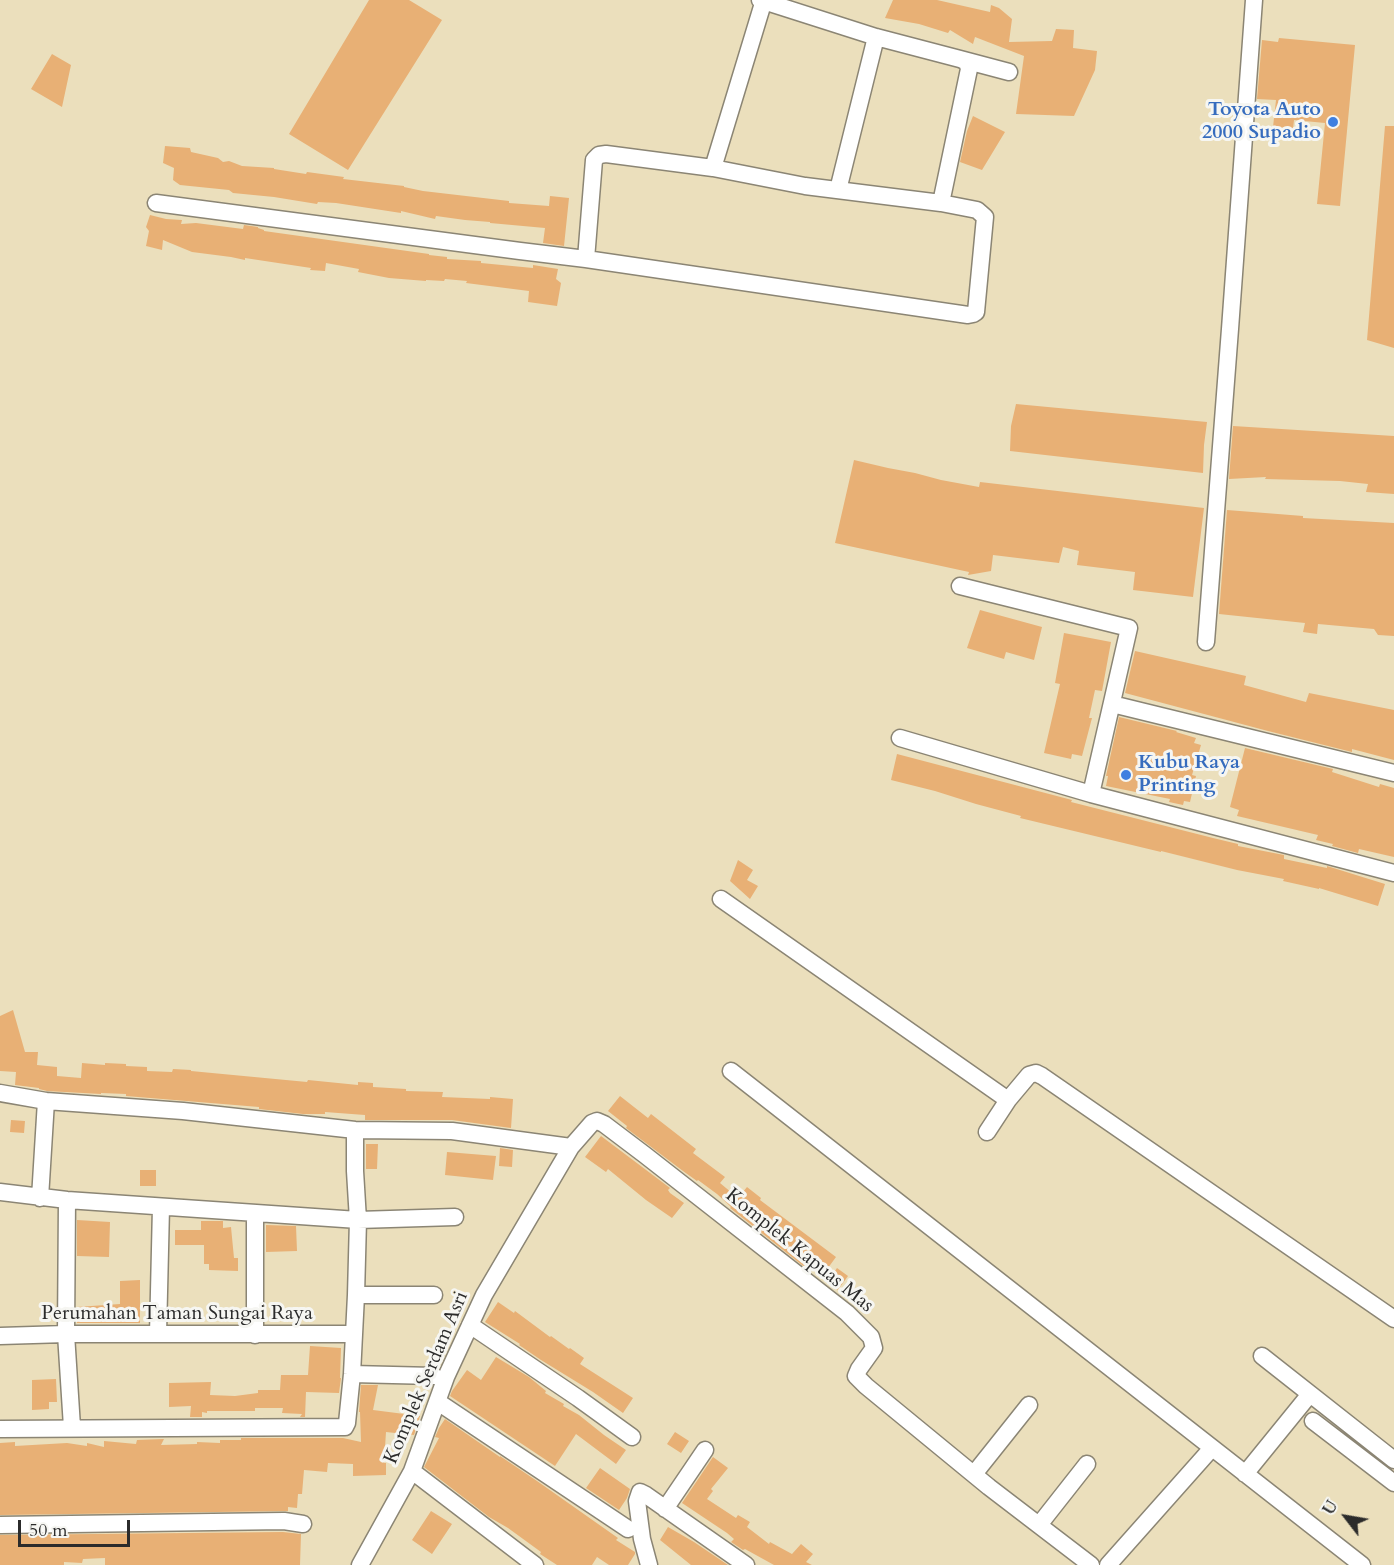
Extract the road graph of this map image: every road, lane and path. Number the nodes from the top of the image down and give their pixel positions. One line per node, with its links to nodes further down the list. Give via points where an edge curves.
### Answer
1 (762, 0): 3 (street); 6 (street)
2 (1254, 0): 12 (street)
3 (876, 37): 4 (street); 7 (street)
4 (960, 59): 5 (street); 9 (street, via 967,62 969,69)
5 (1009, 72)
6 (714, 168): 7 (street); 10 (street, via 599,155 594,160)
7 (838, 190): 9 (street)
8 (156, 203): 10 (street)
9 (941, 203): 10 (street, via 978,210 985,217 973,314)
10 (586, 259)
11 (960, 586): 13 (street, via 1129,628)
12 (1206, 642)
13 (1112, 704): 15 (street); 16 (street)
14 (900, 738): 16 (street)
15 (1394, 772)
16 (1091, 794): 17 (street)
17 (1394, 873)
18 (721, 899): 21 (street)
19 (731, 1071): 52 (street)
20 (0, 1093): 22 (street)
21 (1008, 1100): 24 (street); 35 (street, via 1029,1075 1042,1076)
22 (46, 1101): 23 (street); 27 (street)
23 (356, 1130): 25 (street, via 452,1131); 32 (street)
24 (987, 1132)
25 (571, 1148): 36 (street, Komplek Serdam Asri); 57 (street, Komplek Kapuas Mas, via 592,1123 604,1124 847,1313 871,1337 874,1348 856,1376)
26 (0, 1192): 27 (street)
27 (40, 1198): 28 (street)
28 (67, 1200): 29 (street); 37 (street)
29 (161, 1207): 30 (street); 38 (street)
30 (255, 1214): 32 (street); 40 (street)
31 (454, 1217): 32 (street)
32 (358, 1220): 33 (street)
33 (357, 1294): 34 (street); 39 (street)
34 (434, 1295)
35 (1394, 1319)
36 (470, 1324): 46 (street, Komplek Serdam Asri); 51 (street)
37 (66, 1334): 38 (street, Perumahan Taman Sungai Raya); 41 (street, Perumahan Taman Sungai Raya); 49 (street)
38 (158, 1334): 40 (street, Perumahan Taman Sungai Raya)
39 (353, 1334): 40 (street, Perumahan Taman Sungai Raya); 43 (street)
40 (255, 1335)
41 (0, 1336)
42 (1262, 1356): 45 (street)
43 (352, 1374): 44 (street); 49 (street, via 347,1424 343,1428)
44 (434, 1376)
45 (1310, 1394): 54 (street); 58 (street)
46 (438, 1402): 56 (street, Komplek Serdam Asri); 64 (street)
47 (1029, 1405): 57 (street)
48 (1313, 1421): 59 (street)
49 (72, 1427): 50 (street)
50 (0, 1429)
51 (632, 1437)
52 (1212, 1448): 58 (street); 70 (street)
53 (705, 1450): 60 (street)
54 (1394, 1461)
55 (1087, 1464): 63 (street)
56 (412, 1471): 65 (street, Komplek Serdam Asri); 66 (street)
57 (974, 1474): 63 (street, Komplek Kapuas Mas)
58 (1245, 1474): 71 (street)
59 (1394, 1483)
60 (665, 1509): 67 (street, via 640,1492 637,1501); 68 (street)
61 (303, 1524): 62 (street, via 284,1521)
62 (0, 1525)
63 (1039, 1525): 69 (street, Komplek Kapuas Mas)
64 (628, 1529)
65 (368, 1562)
66 (535, 1565)
67 (649, 1565)
68 (746, 1565)
69 (1091, 1565)
70 (1108, 1565)
71 (1362, 1565)

